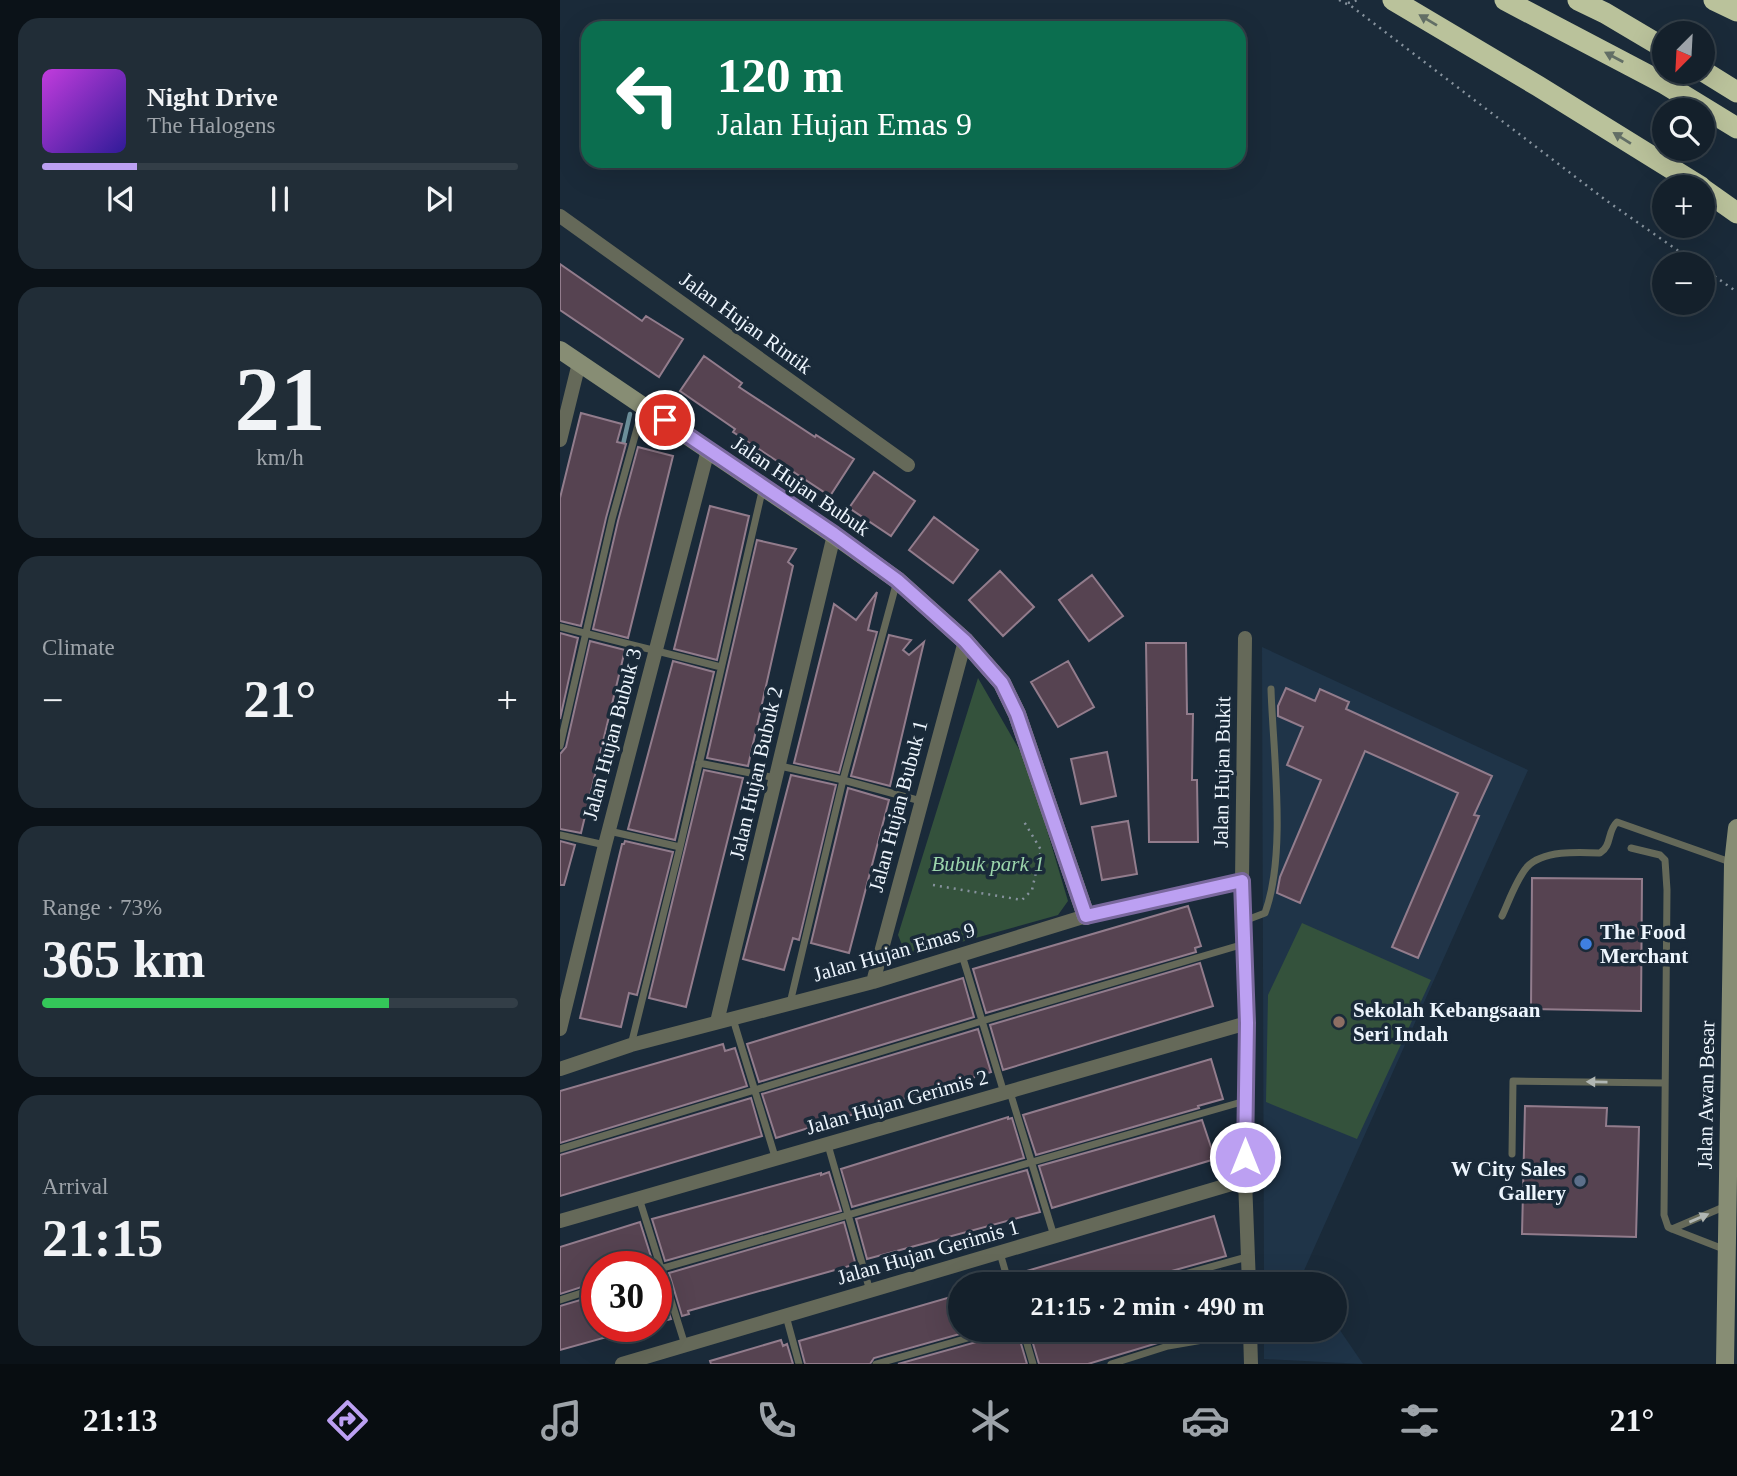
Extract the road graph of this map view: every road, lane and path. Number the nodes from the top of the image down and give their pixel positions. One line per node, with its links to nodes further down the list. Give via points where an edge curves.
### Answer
1 (1339, 0): 7 (path)
2 (1358, 0): 7 (path)
3 (1393, 0): 13 (highway, one-way to 3)
4 (1505, 0): 12 (highway, one-way to 4, via 1665,84)
5 (1578, 0): 9 (highway)
6 (1714, 0): 8 (highway)
7 (1345, 3): 17 (path)
8 (1737, 11)
9 (1652, 41)
10 (1715, 78): 11 (highway)
11 (1737, 92)
12 (1737, 128)
13 (1681, 175)
14 (1715, 197): 15 (highway)
15 (1737, 213)
16 (560, 216): 25 (street, Jalan Hujan Rintik)
17 (1680, 252)
18 (1715, 276): 19 (path)
19 (1737, 292)
20 (560, 350): 21 (street, Jalan Hujan Bubuk)
21 (579, 362): 22 (street, Jalan Hujan Bubuk); 23 (street)
22 (643, 405): 24 (street, Jalan Hujan Bubuk); 30 (lane)
23 (560, 440)
24 (708, 450): 26 (street, Jalan Hujan Bubuk); 33 (street, Jalan Hujan Bubuk 3)
25 (908, 465)
26 (763, 487): 27 (street, Jalan Hujan Bubuk); 34 (lane)
27 (834, 534): 28 (street, Jalan Hujan Bubuk); 38 (street, Jalan Hujan Bubuk 2)
28 (897, 580): 32 (street, Jalan Hujan Bubuk); 39 (lane)
29 (560, 627): 30 (lane)
30 (581, 632): 33 (lane); 36 (lane)
31 (1245, 639): 48 (street, Jalan Hujan Bukit)
32 (965, 641): 40 (street, Jalan Hujan Bubuk 1); 50 (street, Jalan Hujan Bubuk, via 1002,683 1017,714)
33 (656, 651): 34 (lane); 44 (street, Jalan Hujan Bubuk 3)
34 (721, 667): 37 (lane)
35 (1270, 688): 52 (lane, via 1277,832 1270,898 1265,912)
36 (560, 746)
37 (699, 764): 38 (lane); 45 (lane)
38 (778, 772): 39 (lane); 60 (street, Jalan Hujan Bubuk 2)
39 (843, 780): 40 (lane); 57 (lane)
40 (921, 801): 56 (street, Jalan Hujan Bubuk 1)
41 (1023, 820): 49 (path, via 1041,850 1032,890 1022,900)
42 (1737, 828): 47 (street, Jalan Awan Besar)
43 (560, 835): 44 (lane)
44 (607, 838): 45 (lane); 55 (street, Jalan Hujan Bubuk 3)
45 (680, 847): 63 (lane)
46 (1631, 848): 65 (lane, via 1665,860)
47 (1734, 855): 51 (lane, via 1617,822 1608,846 1600,853 1535,860 1525,869); 76 (street, Jalan Awan Besar)
48 (1242, 881): 50 (street, Jalan Hujan Emas 9); 52 (street, Jalan Hujan Bukit)
49 (933, 885)
50 (1086, 916): 54 (street, Jalan Hujan Emas 9)
51 (1502, 916)
52 (1243, 921): 53 (street, Jalan Hujan Bukit)
53 (1244, 944): 59 (lane); 61 (street, Jalan Hujan Bukit)
54 (962, 954): 56 (street, Jalan Hujan Emas 9); 59 (lane)
55 (566, 977): 62 (street, Jalan Hujan Bubuk 3)
56 (873, 982): 57 (street, Jalan Hujan Emas 9)
57 (790, 1003): 58 (street, Jalan Hujan Emas 9)
58 (733, 1018): 60 (street, Jalan Hujan Emas 9); 66 (lane)
59 (982, 1021): 66 (lane); 67 (lane)
60 (717, 1022): 63 (street, Jalan Hujan Emas 9)
61 (1247, 1023): 67 (street, Jalan Hujan Gerimis 2); 68 (street, Jalan Hujan Bukit)
62 (560, 1029)
63 (631, 1045): 64 (street, Jalan Hujan Emas 9)
64 (560, 1069)
65 (1665, 1083): 71 (lane, one-way to 71, via 1513,1081); 79 (lane, via 1664,1215)
66 (755, 1091): 70 (lane); 72 (lane)
67 (1007, 1092): 69 (street, Jalan Hujan Gerimis 2); 73 (lane)
68 (1246, 1101): 73 (lane); 74 (street, Jalan Hujan Bukit)
69 (828, 1145): 72 (street, Jalan Hujan Gerimis 2); 77 (lane)
70 (560, 1149)
71 (1512, 1154)
72 (776, 1160): 75 (street, Jalan Hujan Gerimis 2)
73 (1031, 1162): 77 (lane); 80 (lane)
74 (1245, 1180): 80 (street, Jalan Hujan Gerimis 1); 84 (street, Jalan Hujan Bukit)
75 (639, 1198): 78 (street, Jalan Hujan Gerimis 2); 82 (lane)
76 (1727, 1206): 79 (lane, one-way to 76); 81 (street, Jalan Awan Besar)
77 (848, 1215): 85 (lane); 89 (lane)
78 (560, 1221)
79 (1672, 1229): 81 (lane)
80 (1054, 1236): 83 (street, Jalan Hujan Gerimis 1)
81 (1732, 1247): 105 (street, Jalan Awan Besar)
82 (654, 1251)
83 (1000, 1253): 86 (lane); 89 (street, Jalan Hujan Gerimis 1)
84 (1248, 1256): 87 (lane); 88 (street, Jalan Hujan Bukit)
85 (672, 1266)
86 (1006, 1272)
87 (1191, 1272)
88 (1249, 1272)
89 (870, 1291): 93 (street, Jalan Hujan Gerimis 1)
90 (581, 1294): 91 (lane)
91 (560, 1300)
92 (672, 1308): 98 (lane)
93 (785, 1316): 98 (street, Jalan Hujan Gerimis 1); 100 (lane)
94 (954, 1342): 101 (lane)
95 (1027, 1342): 102 (lane)
96 (1190, 1342): 103 (lane)
97 (1250, 1342): 104 (street)
98 (685, 1345): 99 (street, Jalan Hujan Gerimis 1)
99 (622, 1364)
100 (799, 1364)
101 (876, 1364)
102 (1033, 1364)
103 (1111, 1364)
104 (1251, 1364)
105 (1725, 1364)

